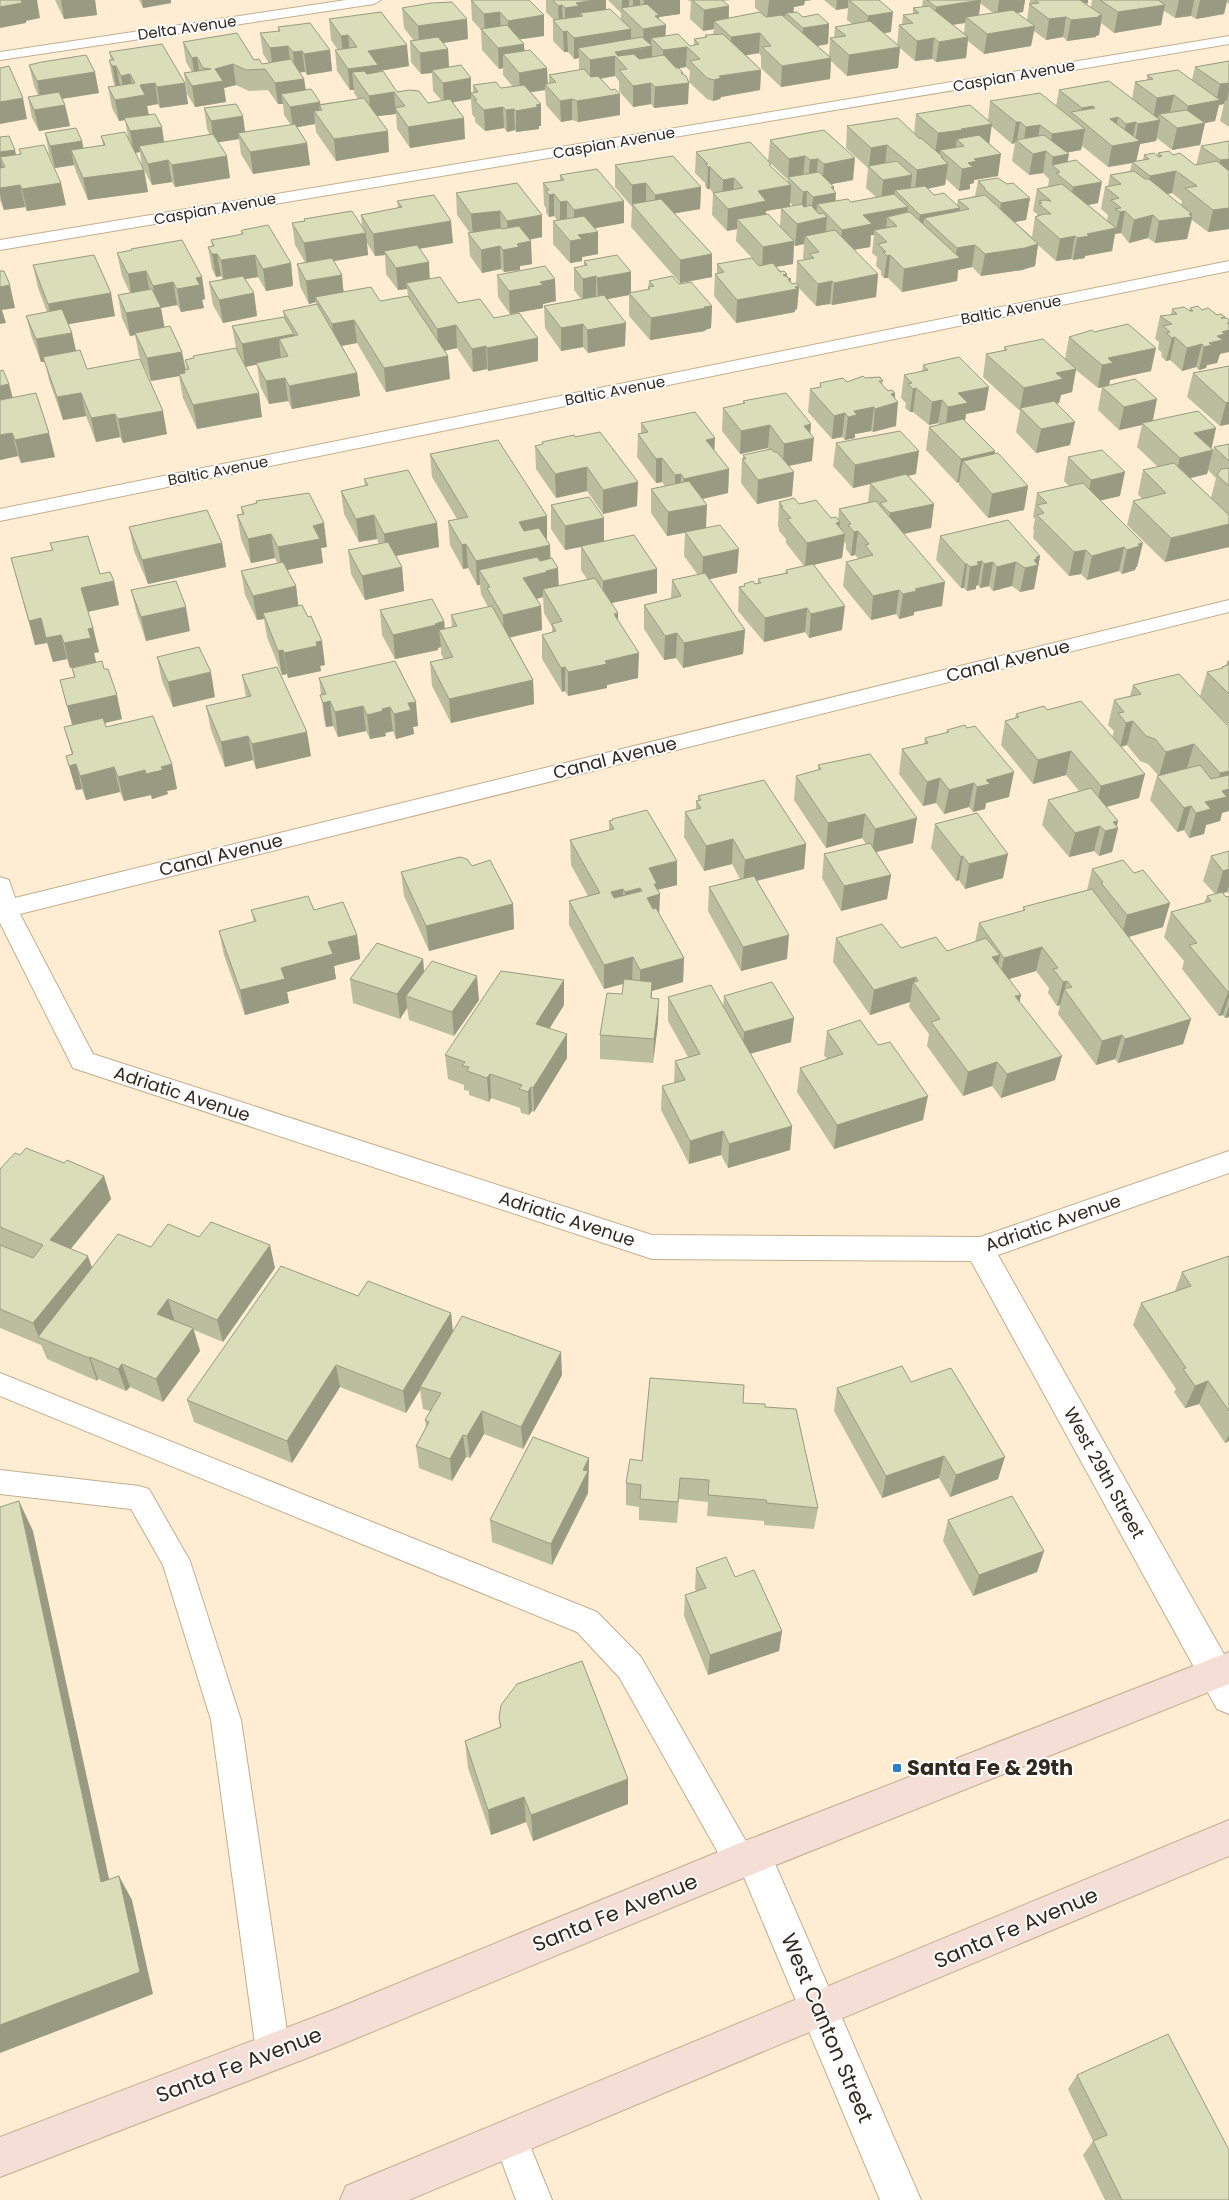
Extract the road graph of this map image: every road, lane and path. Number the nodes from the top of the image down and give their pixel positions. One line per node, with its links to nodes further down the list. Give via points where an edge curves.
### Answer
1 (374, 0): 3 (street, Delta Avenue)
2 (1229, 40): 4 (street, Caspian Avenue)
3 (0, 56)
4 (0, 246)
5 (1229, 266): 6 (street, Baltic Avenue)
6 (0, 515)
7 (1229, 606): 8 (street, Canal Avenue)
8 (2, 901): 10 (street, Adriatic Avenue, via 83,1062 652,1247)
9 (1229, 1162): 10 (street, Adriatic Avenue)
10 (980, 1249): 13 (street, West 29th Street)
11 (0, 1384): 15 (lane, via 586,1622 630,1667)
12 (0, 1482): 17 (lane, via 139,1498 176,1561 226,1720)
13 (1225, 1680): 15 (main road, Santa Fe Avenue)
14 (1229, 1838): 16 (main road, Santa Fe Avenue)
15 (747, 1858): 16 (street, West Canton Street); 17 (main road, Santa Fe Avenue)
16 (819, 2010): 18 (main road, Santa Fe Avenue); 22 (street, West Canton Street)
17 (273, 2051): 19 (main road, Santa Fe Avenue)
18 (510, 2138): 20 (main road, Santa Fe Avenue); 21 (lane)
19 (0, 2157)
20 (360, 2200)
21 (534, 2200)
22 (901, 2200)

